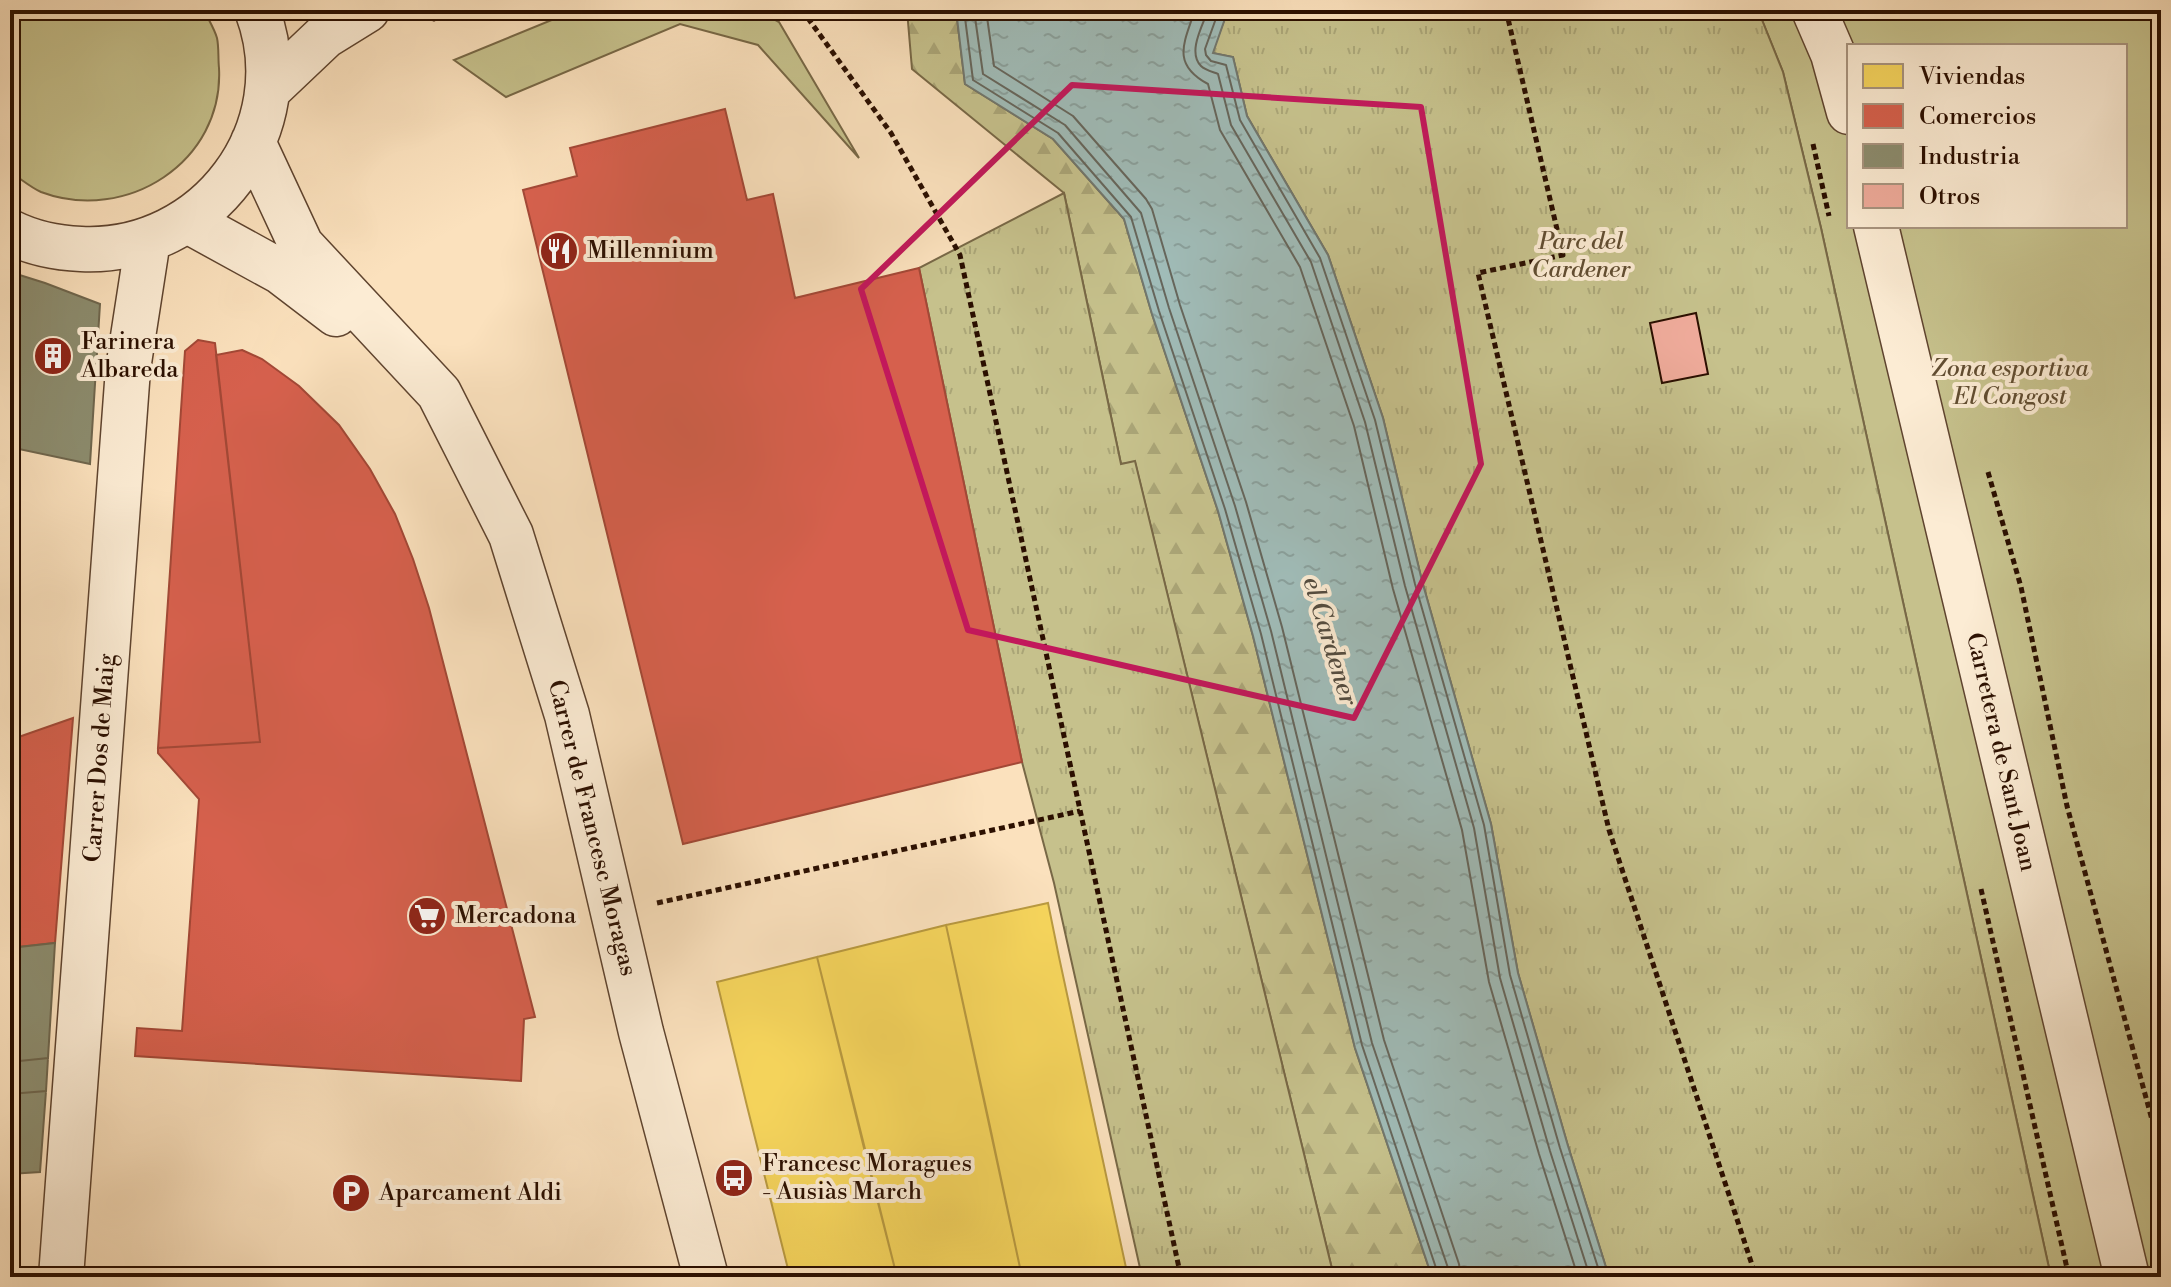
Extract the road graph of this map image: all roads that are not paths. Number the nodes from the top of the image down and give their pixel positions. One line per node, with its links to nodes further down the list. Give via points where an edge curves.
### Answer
1 (257, 10): 4 (street, via 267,54)
2 (367, 10): 4 (street, via 325,36)
3 (1814, 10): 5 (street)
4 (267, 91): 6 (street)
5 (1847, 105)
6 (253, 142): 7 (street, via 227,186); 11 (street, Carrer de Francesc Moragas, via 301,245)
7 (188, 221): 10 (street); 11 (street, Carrer de Francesc Moragas, via 281,272)
8 (1876, 228): 14 (street, Carretera de Sant Joan)
9 (10, 232): 10 (street, via 66,249 94,250)
10 (148, 240): 12 (street, Carrer Dos de Maig, via 128,369)
11 (439, 393): 13 (street, Carrer de Francesc Moragas, via 511,535 567,715 641,1032)
12 (61, 1277)
13 (706, 1277)
14 (2127, 1277)

